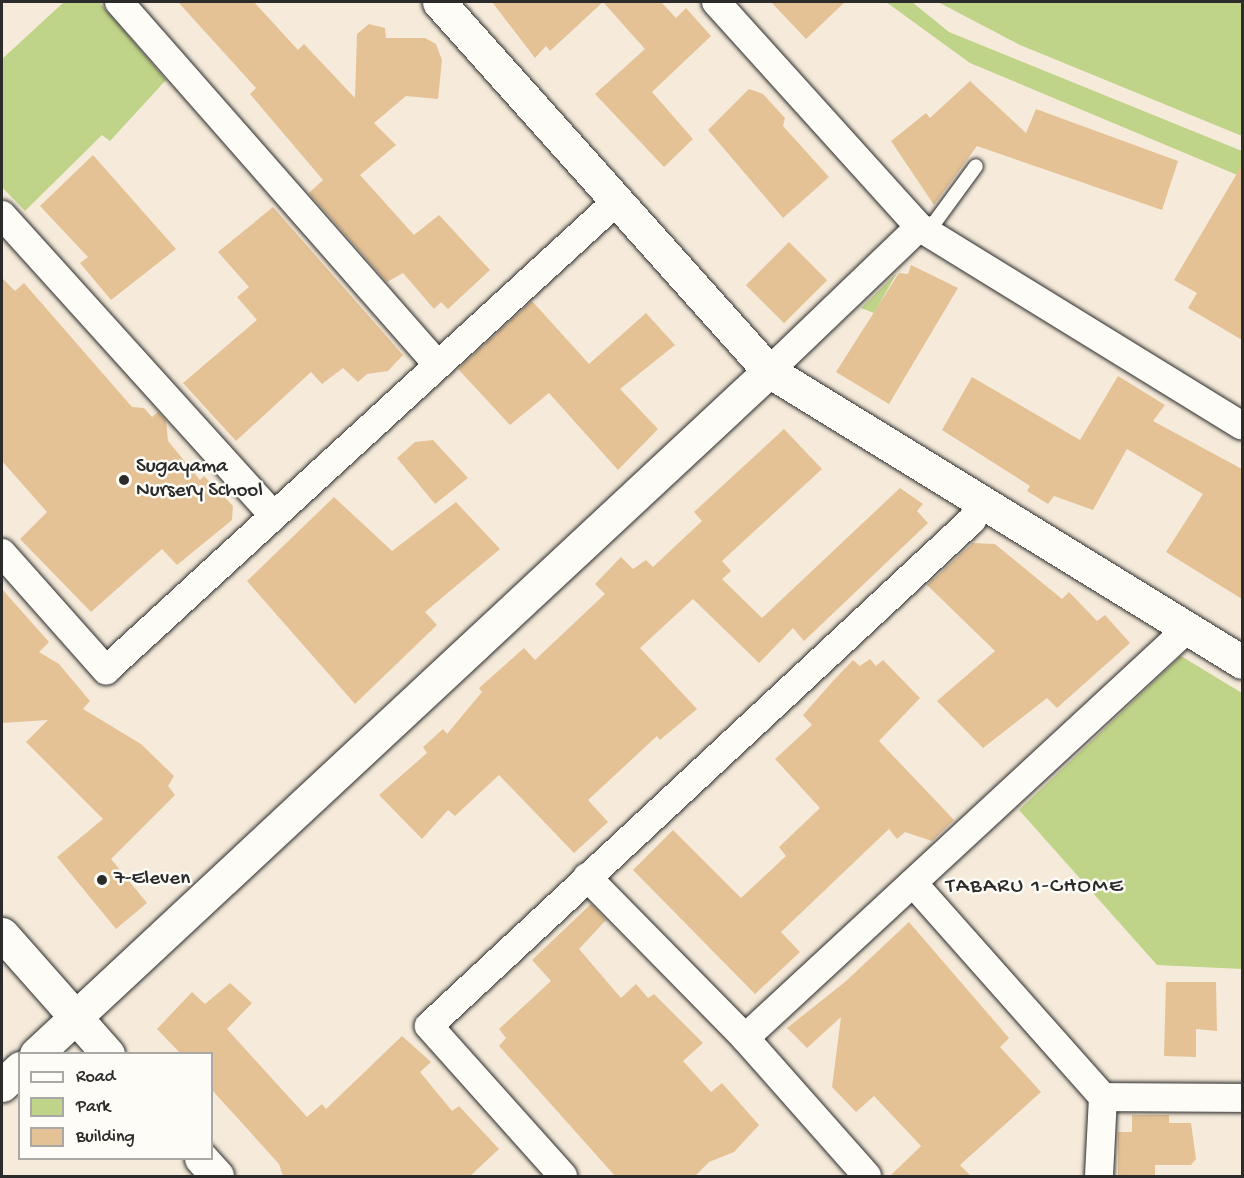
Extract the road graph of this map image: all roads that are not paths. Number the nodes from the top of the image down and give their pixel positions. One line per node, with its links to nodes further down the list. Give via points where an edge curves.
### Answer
1 (119, 2): 8 (street)
2 (439, 2): 5 (street)
3 (716, 2): 7 (street)
4 (976, 166): 7 (lane, via 935,222)
5 (617, 201): 8 (street); 9 (street)
6 (2, 215): 12 (street)
7 (919, 227): 9 (street); 10 (street)
8 (436, 363): 12 (street)
9 (769, 371): 11 (street); 19 (street)
10 (1242, 426)
11 (982, 500): 14 (street); 16 (street, via 972,520)
12 (272, 514): 13 (street, via 106,670)
13 (2, 553)
14 (1188, 628): 15 (street); 17 (street)
15 (1242, 662)
16 (587, 877): 20 (street); 29 (street, via 429,1026)
17 (913, 883): 20 (street); 25 (street)
18 (2, 934): 19 (street)
19 (76, 1017): 21 (street); 22 (street)
20 (745, 1038): 30 (street)
21 (37, 1052)
22 (107, 1052)
23 (18, 1070): 24 (street)
24 (2, 1085)
25 (1103, 1097): 26 (street); 31 (street)
26 (1242, 1098)
27 (203, 1160): 28 (street)
28 (217, 1176)
29 (563, 1176)
30 (867, 1176)
31 (1100, 1176)

